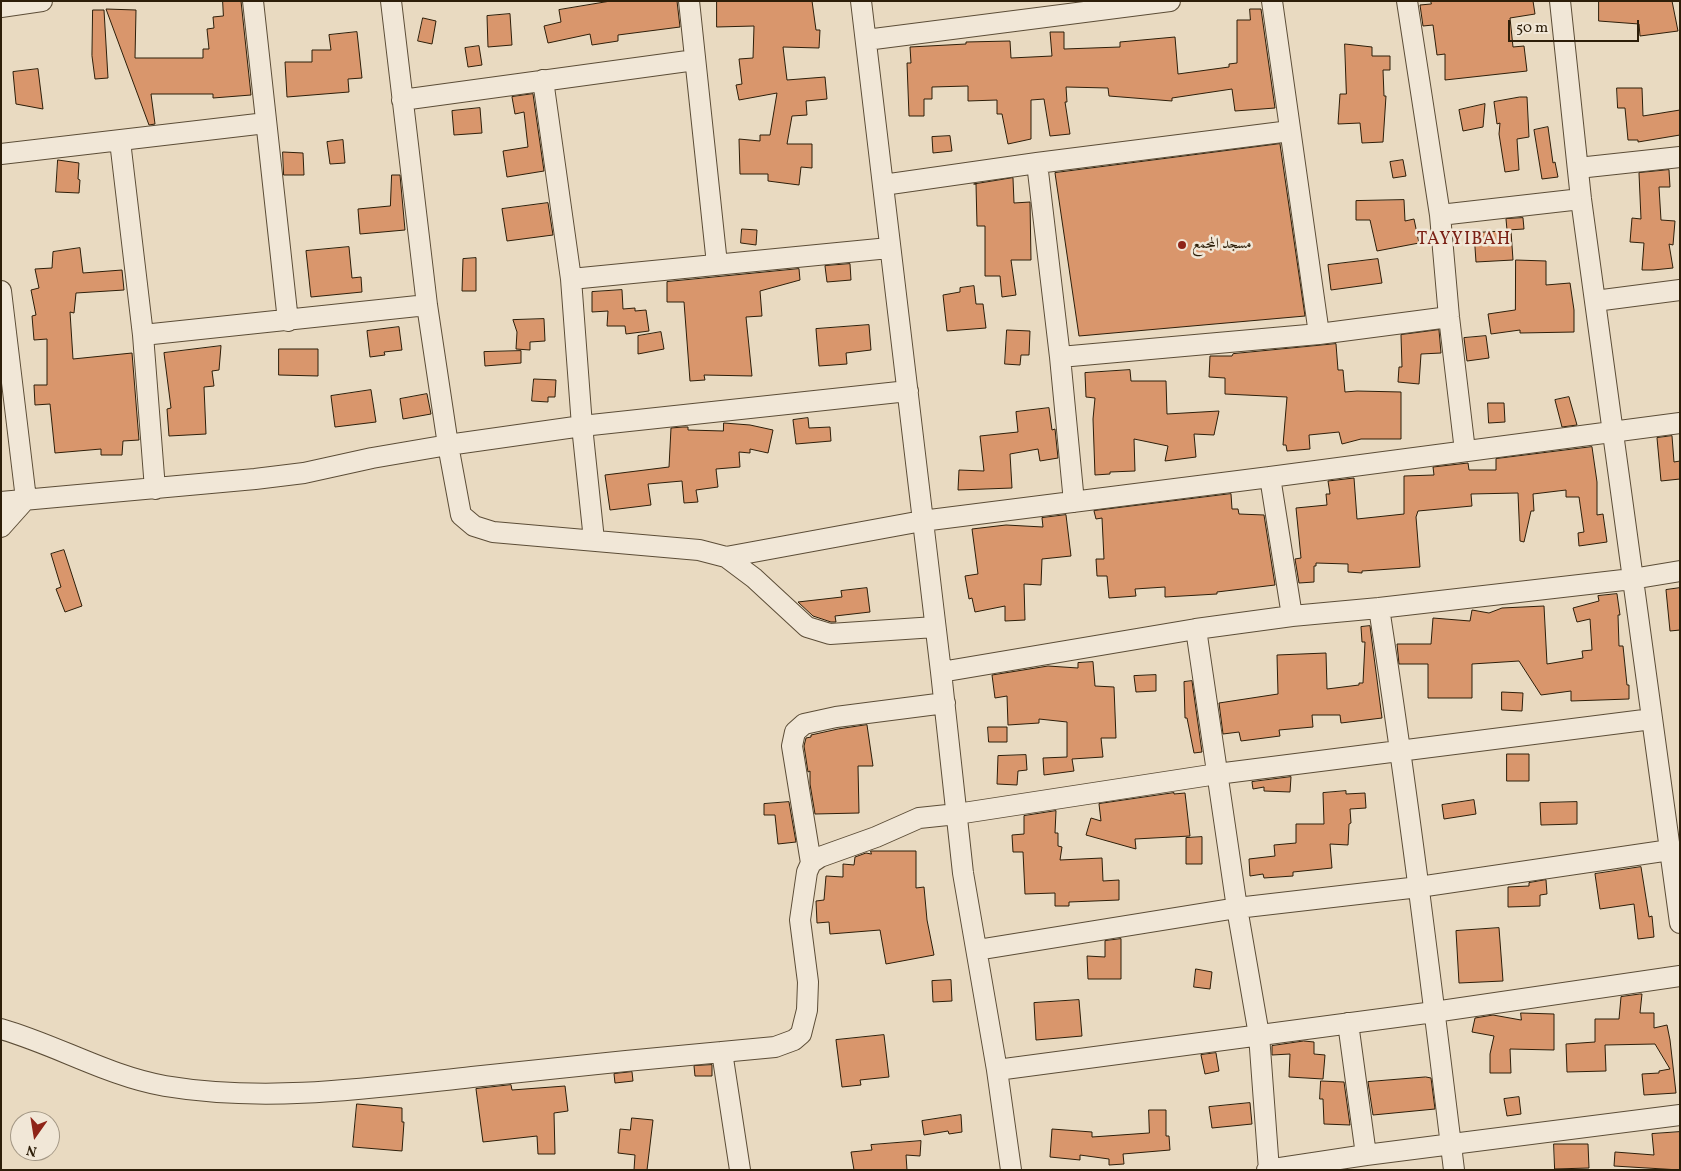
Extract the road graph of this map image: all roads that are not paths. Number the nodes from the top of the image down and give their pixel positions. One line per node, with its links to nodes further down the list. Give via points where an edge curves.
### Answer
1 (42, 1): 11 (street)
2 (252, 1): 16 (street)
3 (392, 1): 15 (street)
4 (689, 1): 13 (street)
5 (861, 1): 12 (street)
6 (1170, 1): 10 (street)
7 (1272, 1): 17 (street)
8 (1407, 1): 25 (street)
9 (1560, 1): 22 (street)
10 (1148, 2): 12 (street)
11 (1, 7)
12 (866, 40): 23 (street)
13 (695, 60): 14 (street); 27 (street)
14 (543, 80): 15 (street); 28 (street)
15 (402, 100): 32 (street)
16 (266, 123): 18 (street); 34 (street)
17 (1290, 131): 21 (street); 35 (street)
18 (120, 141): 19 (street); 36 (street)
19 (1, 154)
20 (1680, 158): 22 (street)
21 (1038, 162): 23 (street); 37 (street)
22 (1578, 168): 24 (street)
23 (883, 185): 26 (street)
24 (1581, 199): 25 (street); 31 (street)
25 (1440, 215): 33 (street)
26 (889, 248): 27 (street); 39 (street)
27 (717, 264): 28 (street)
28 (571, 279): 41 (street)
29 (1680, 290): 31 (street)
30 (1, 291): 38 (street)
31 (1595, 301): 42 (street)
32 (427, 305): 34 (street); 43 (street)
33 (1449, 317): 35 (street); 44 (street)
34 (288, 321): 36 (street)
35 (1320, 334): 37 (street)
36 (143, 336): 46 (street)
37 (1060, 357): 49 (street)
38 (6, 363): 47 (street)
39 (908, 391): 41 (street); 50 (street)
40 (1680, 423): 42 (street)
41 (582, 426): 43 (street); 52 (street)
42 (1613, 431): 44 (street); 55 (street)
43 (448, 445): 46 (street, via 304,473); 52 (street, via 462,515 474,526 493,532)
44 (1465, 451): 45 (street)
45 (1270, 478): 49 (street); 57 (street)
46 (155, 489): 47 (street)
47 (26, 499): 48 (street); 51 (street)
48 (1, 502)
49 (1074, 502): 50 (street)
50 (922, 521): 53 (street); 58 (street)
51 (1, 527)
52 (594, 540): 53 (street, via 699,550)
53 (726, 557): 58 (street, via 807,627 830,634)
54 (1680, 571): 55 (street)
55 (1632, 579): 56 (street); 62 (street)
56 (1379, 608): 57 (street); 63 (street)
57 (1292, 616): 59 (street)
58 (935, 627): 60 (street)
59 (1196, 629): 60 (street); 64 (street)
60 (941, 672): 61 (street)
61 (944, 703): 65 (street); 67 (street, via 836,717 804,724 796,732 792,746)
62 (1652, 719): 63 (street); 66 (street)
63 (1401, 751): 64 (street); 68 (street)
64 (1217, 774): 65 (street); 69 (street)
65 (957, 814): 67 (street, via 920,818); 71 (street, via 963,873)
66 (1674, 859): 68 (street); 70 (street)
67 (811, 863): 77 (street, via 800,920 808,982 807,1010 801,1034 775,1047)
68 (1419, 887): 69 (street); 73 (street)
69 (1237, 908): 71 (street); 76 (street)
70 (1680, 922)
71 (977, 950): 78 (street)
72 (1680, 976): 73 (street)
73 (1434, 1012): 74 (street); 80 (street)
74 (1348, 1023): 76 (street); 81 (street)
75 (1, 1029): 77 (street, via 110,1071 163,1085 208,1092 337,1091)
76 (1259, 1035): 78 (street); 84 (street)
77 (722, 1052): 82 (street)
78 (997, 1070): 83 (street)
79 (1680, 1115): 80 (street)
80 (1451, 1145): 81 (street); 85 (street)
81 (1366, 1155): 84 (street)
82 (740, 1170)
83 (1011, 1170)
84 (1268, 1170)
85 (1454, 1170)

